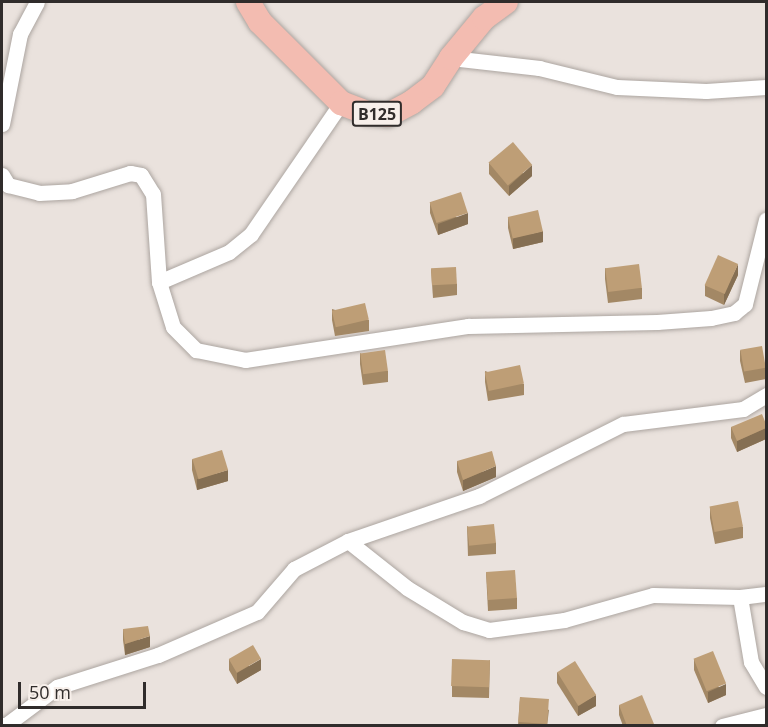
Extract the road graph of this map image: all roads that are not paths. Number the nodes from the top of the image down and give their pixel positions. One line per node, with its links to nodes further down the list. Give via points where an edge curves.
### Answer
1 (37, 2): 7 (street, via 20,34)
2 (248, 2): 6 (main road, B125, via 260,22)
3 (506, 2): 4 (main road, B125, via 484,18)
4 (451, 58): 5 (street, via 539,68 617,87 706,91); 6 (main road, B125, via 433,86 388,114 367,113)
5 (766, 87)
6 (341, 103): 10 (street, via 251,234 229,252)
7 (2, 124)
8 (2, 175): 10 (street, via 8,185 39,193 72,191 129,173 141,176 153,194)
9 (766, 220): 10 (street, via 745,304 734,313 711,318 468,326 245,360 196,350 173,327)
10 (159, 282)
11 (766, 395): 12 (street, via 743,409 623,424 479,496)
12 (348, 541): 14 (street, via 407,588 463,622 489,630 564,620 653,595); 17 (street, via 294,569 256,612 158,655 57,687)
13 (766, 594): 14 (street)
14 (740, 597): 15 (street, via 751,662)
15 (766, 687)
16 (766, 715): 18 (street)
17 (2, 725)
18 (722, 726)

